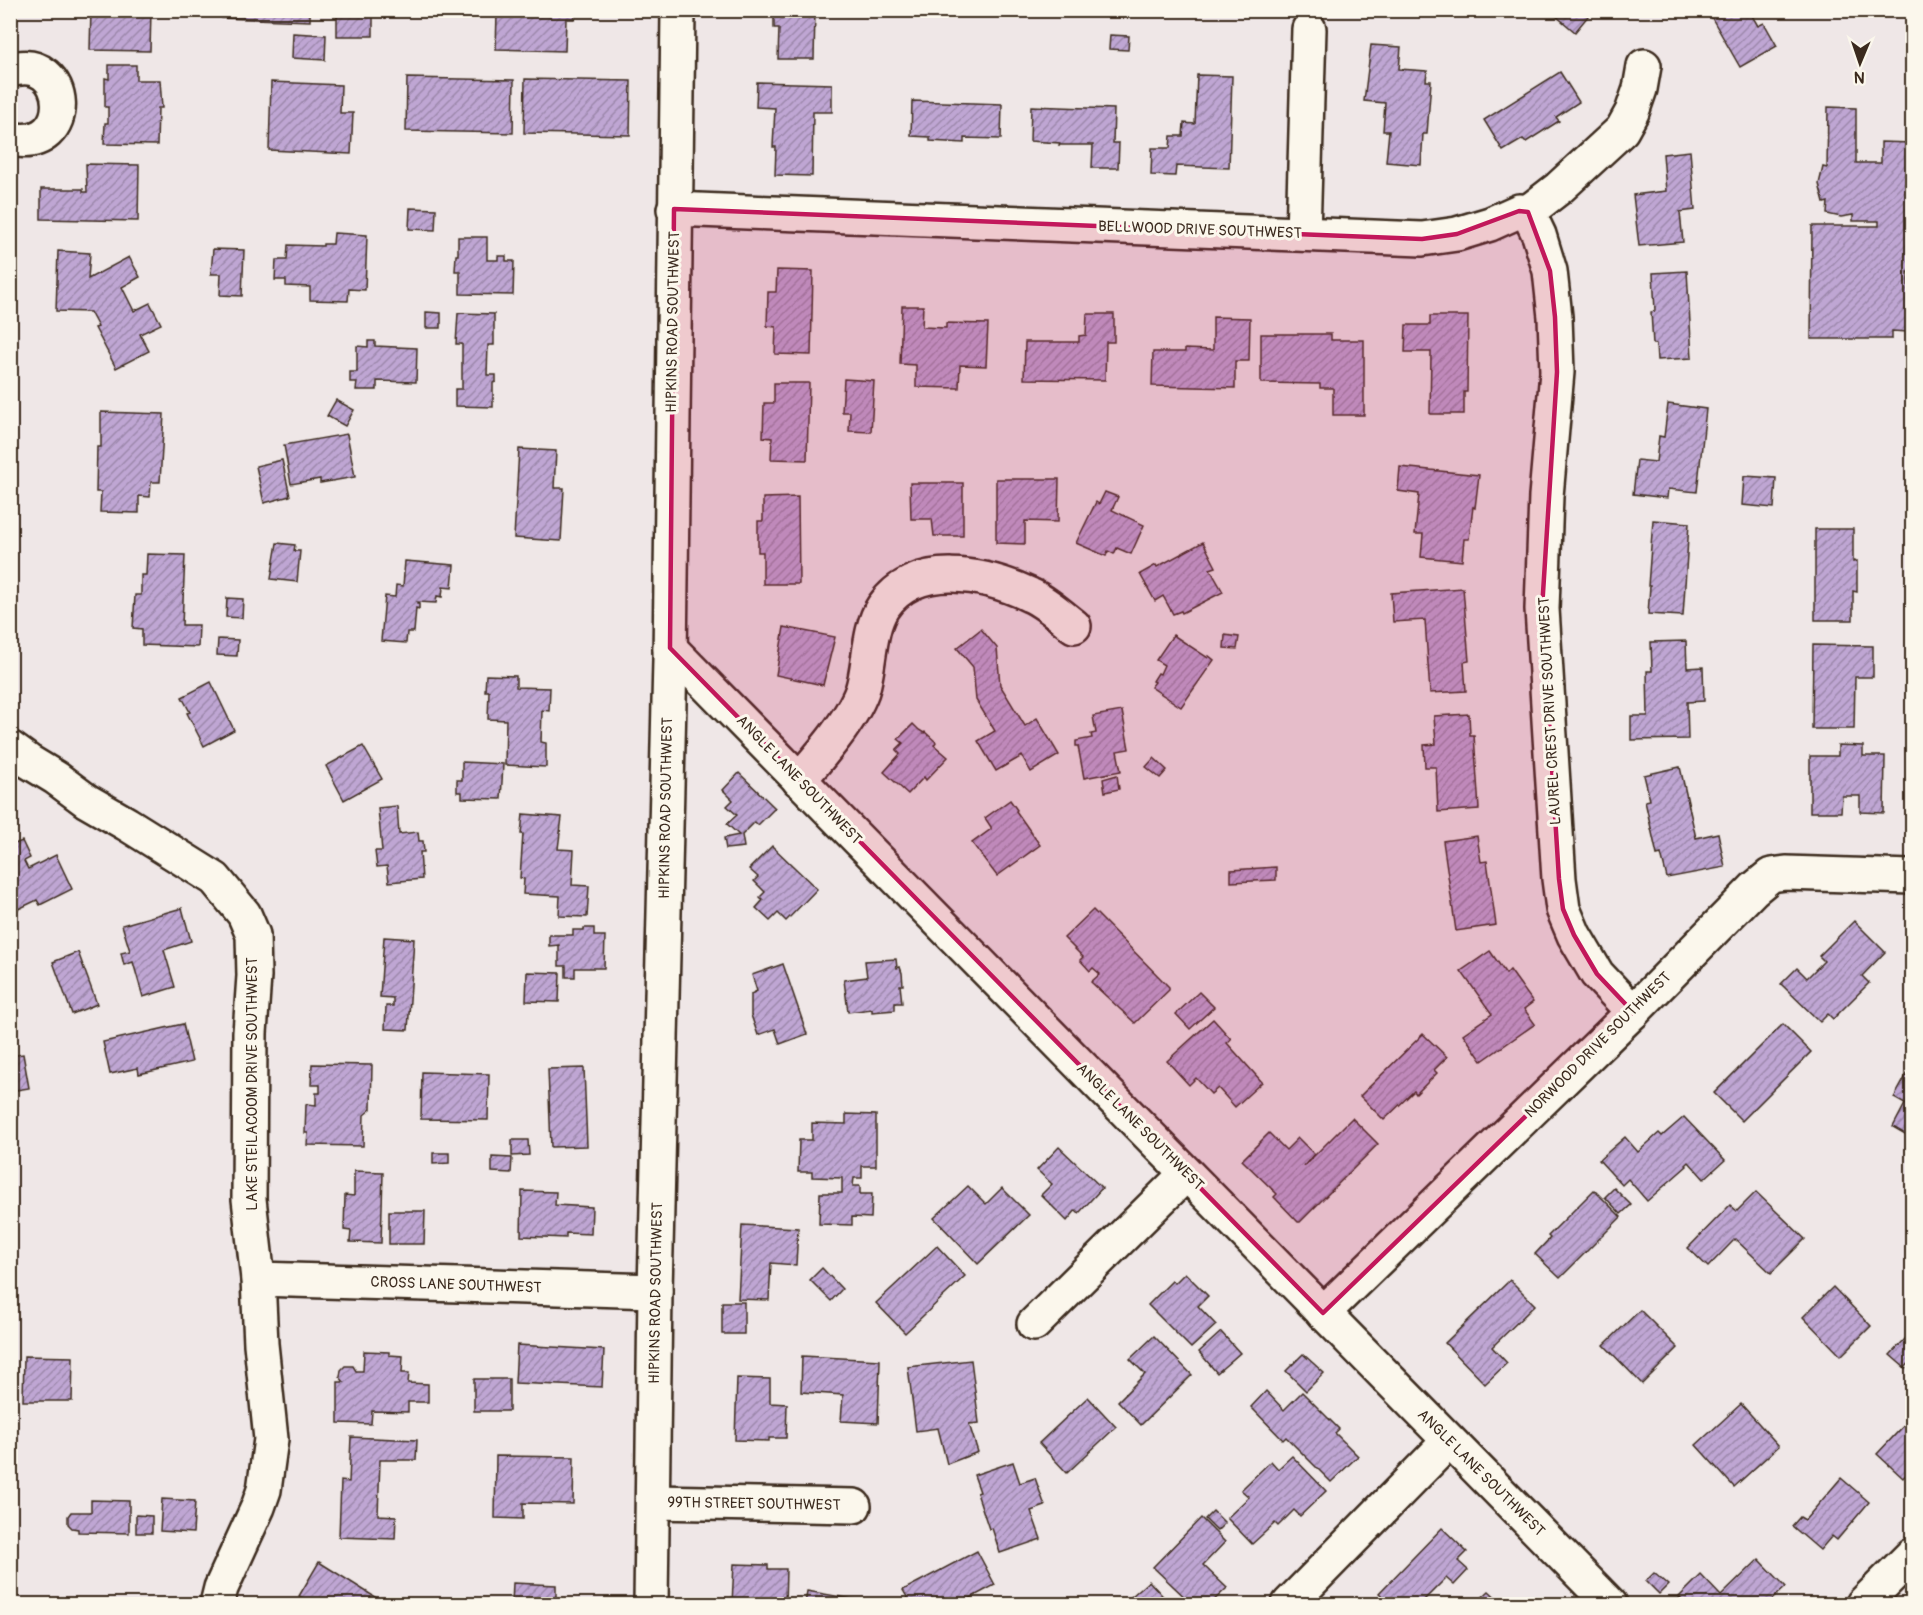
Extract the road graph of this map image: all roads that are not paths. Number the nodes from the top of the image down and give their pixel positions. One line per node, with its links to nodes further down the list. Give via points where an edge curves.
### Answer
1 (678, 10): 6 (street, HIPKINS ROAD SOUTHWEST)
2 (1309, 29): 8 (street)
3 (1644, 66): 7 (street, BELLWOOD DRIVE SOUTHWEST, via 1640,89 1623,130)
4 (10, 70): 5 (street, via 25,68 46,75 59,95 60,106 52,128 44,135 33,140)
5 (10, 139)
6 (674, 209): 8 (street, BELLWOOD DRIVE SOUTHWEST); 10 (street, HIPKINS ROAD SOUTHWEST)
7 (1528, 212): 8 (street, BELLWOOD DRIVE SOUTHWEST, via 1519,211 1457,234 1422,239); 14 (street, LAUREL CREST DRIVE SOUTHWEST, via 1550,271 1555,317 1557,372 1546,496 1542,609 1559,879 1563,909 1574,935 1597,974)
8 (1303, 234)
9 (1074, 626): 12 (street, via 1030,595 971,576 947,574 916,581 883,608 862,691 827,748)
10 (670, 648): 12 (street, ANGLE LANE SOUTHWEST); 17 (street, HIPKINS ROAD SOUTHWEST)
11 (10, 748): 16 (street, LAKE STEILACOOM DRIVE SOUTHWEST, via 87,801 215,879 244,914 253,935 249,1199)
12 (799, 780): 15 (street, ANGLE LANE SOUTHWEST)
13 (1912, 877): 14 (street, NORWOOD DRIVE SOUTHWEST, via 1770,875)
14 (1633, 1012): 18 (street, NORWOOD DRIVE SOUTHWEST)
15 (1186, 1174): 18 (street, ANGLE LANE SOUTHWEST); 19 (street)
16 (258, 1279): 17 (street, CROSS LANE SOUTHWEST); 24 (street, LAKE STEILACOOM DRIVE SOUTHWEST, via 271,1439 264,1490)
17 (656, 1291): 21 (street, HIPKINS ROAD SOUTHWEST)
18 (1323, 1313): 20 (street, ANGLE LANE SOUTHWEST)
19 (1034, 1324)
20 (1449, 1441): 26 (street); 27 (street, ANGLE LANE SOUTHWEST)
21 (653, 1502): 22 (street, 99TH STREET SOUTHWEST); 25 (street, HIPKINS ROAD SOUTHWEST)
22 (854, 1506)
23 (1912, 1555): 28 (street)
24 (217, 1605)
25 (651, 1605)
26 (1289, 1605)
27 (1610, 1605)
28 (1863, 1605)

